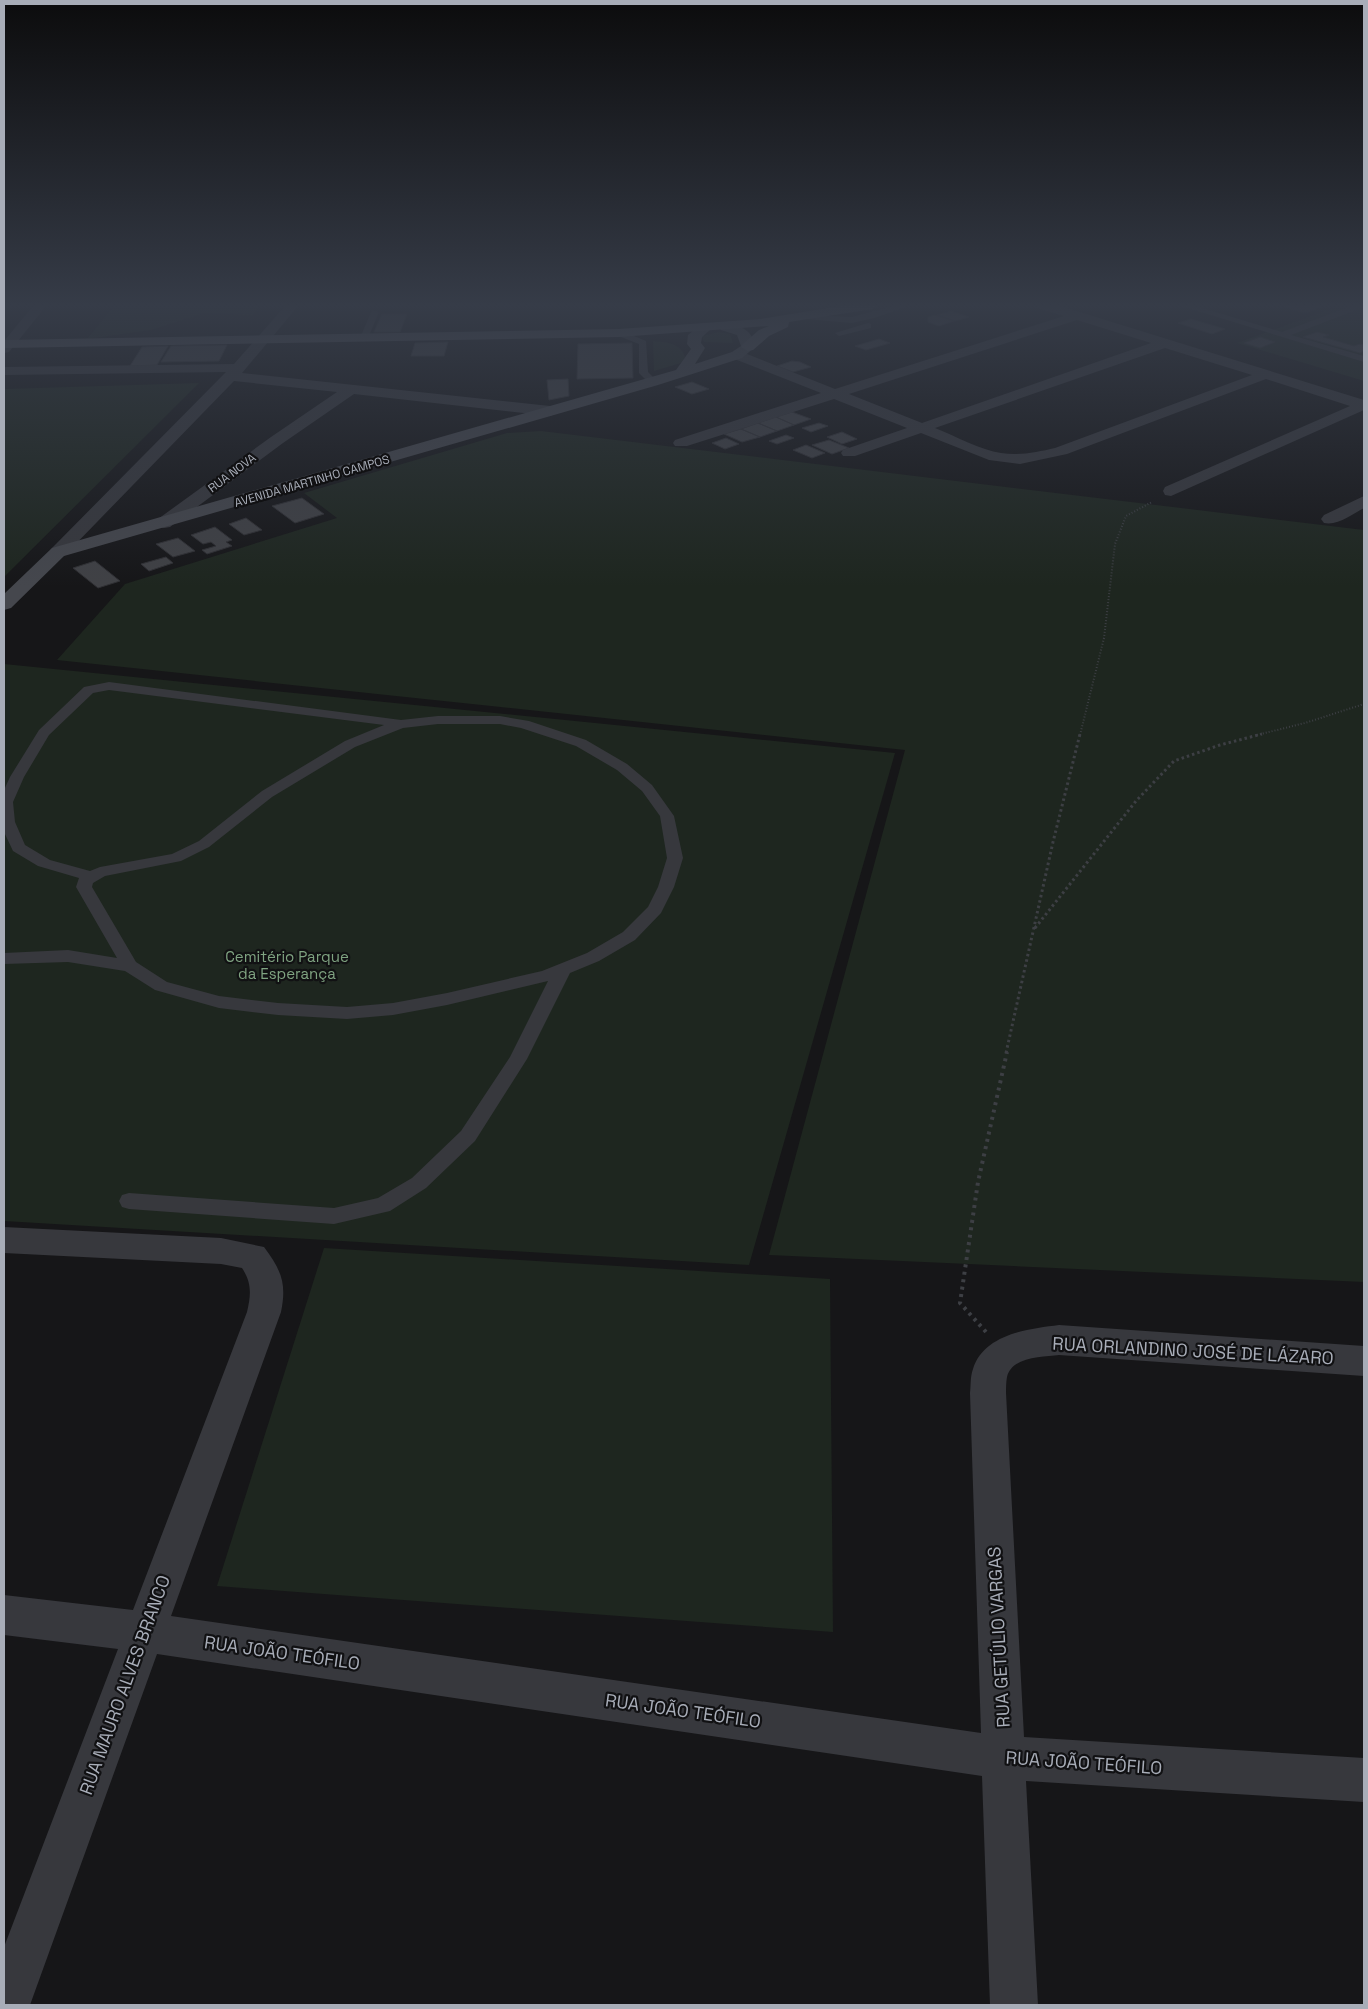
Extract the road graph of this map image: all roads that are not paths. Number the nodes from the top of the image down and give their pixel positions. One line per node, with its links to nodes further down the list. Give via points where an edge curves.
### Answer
1 (208, 399): 19 (street)
2 (336, 399): 18 (street, RUA NOVA)
3 (439, 399): 11 (street)
4 (593, 399): 11 (main road, AVENIDA MARTINHO CAMPOS)
5 (819, 399): 13 (street)
6 (846, 399): 12 (street)
7 (1005, 399): 12 (street)
8 (1199, 399): 12 (street, via 1035,458 1008,460 995,457)
9 (1344, 399): 10 (street)
10 (1364, 405): 15 (street)
11 (550, 411): 18 (main road, AVENIDA MARTINHO CAMPOS)
12 (921, 428): 14 (street)
13 (681, 443)
14 (849, 454)
15 (1171, 492)
16 (1364, 501): 17 (street)
17 (1330, 518)
18 (164, 524): 19 (main road, AVENIDA MARTINHO CAMPOS)
19 (58, 552): 20 (main road)
20 (4, 604)
21 (400, 724): 22 (lane, via 350,744 304,771 267,794 204,844 176,858); 22 (lane, via 108,686 89,690 44,732 6,802 7,822 18,848 44,863); 25 (lane, via 500,720 543,729 581,743 622,767 647,788 667,816 675,858 655,909 629,936)
22 (90, 876): 24 (lane, via 84,887)
23 (4, 959): 24 (lane, via 68,956)
24 (130, 966): 25 (lane, via 161,986 219,1002 347,1013 448,1000)
25 (562, 972): 26 (lane, via 518,1059 468,1136 418,1183 383,1205 334,1216)
26 (129, 1201)
27 (4, 1240): 31 (street, RUA MAURO ALVES BRANCO, via 221,1251 252,1256 264,1273 269,1291 264,1312)
28 (1364, 1361): 29 (street, RUA ORLANDINO JOSÉ DE LÁZARO, via 1059,1340 1029,1344 1004,1353 990,1370)
29 (989, 1448): 32 (street, RUA GETÚLIO VARGAS)
30 (4, 1615): 31 (street, RUA JOÃO TEÓFILO)
31 (144, 1632): 32 (street, RUA JOÃO TEÓFILO); 34 (street, RUA MAURO ALVES BRANCO)
32 (1005, 1758): 33 (street, RUA JOÃO TEÓFILO); 35 (street, RUA GETÚLIO VARGAS)
33 (1364, 1780)
34 (6, 2005)
35 (1014, 2005)

